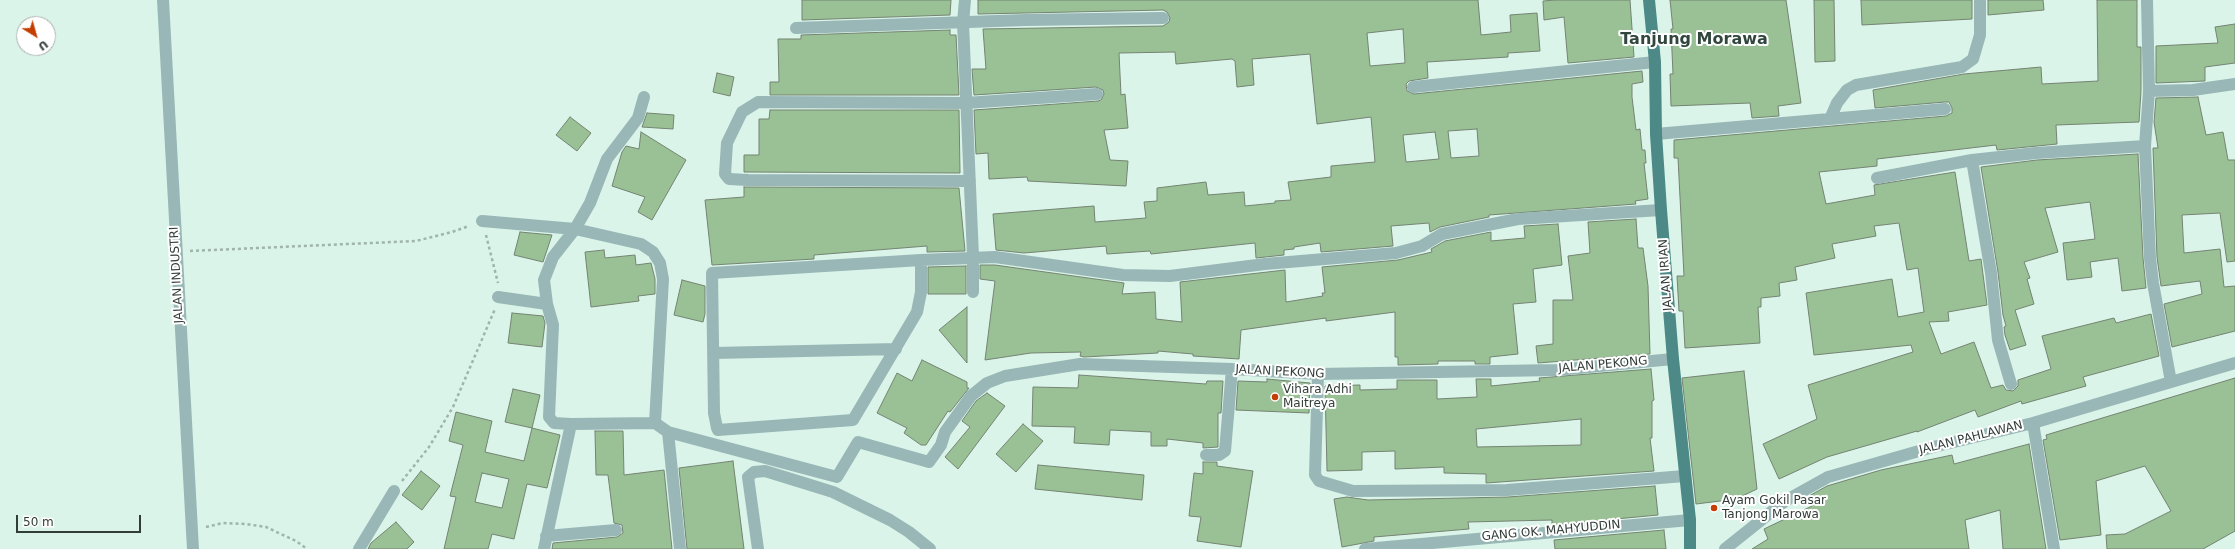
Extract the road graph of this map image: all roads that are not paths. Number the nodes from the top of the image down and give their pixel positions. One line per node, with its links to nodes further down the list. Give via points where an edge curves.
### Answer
1 (164, 0): 49 (street, JALAN INDUSTRI)
2 (965, 0): 7 (street)
3 (1649, 0): 9 (main road, JALAN IRIAN)
4 (1980, 0): 17 (street, via 1980,34 1973,59 1962,67 1856,85 1837,103)
5 (2147, 0): 12 (street)
6 (1163, 18): 7 (street)
7 (963, 23): 8 (street); 15 (street)
8 (796, 28)
9 (1655, 62): 11 (street); 18 (main road, JALAN IRIAN)
10 (2235, 84): 12 (street, via 2193,90)
11 (1413, 87)
12 (2149, 91): 19 (street)
13 (1097, 94): 15 (street)
14 (644, 96): 25 (street, via 638,118 607,159 590,203)
15 (966, 104): 22 (street); 22 (street, via 758,102 742,112 727,143 725,174 729,179 748,180)
16 (1945, 109): 17 (street)
17 (1830, 119): 18 (street)
18 (1656, 134): 23 (main road, JALAN IRIAN)
19 (2145, 146): 20 (street); 37 (street, via 2152,283)
20 (1972, 160): 21 (street); 38 (street, via 1991,273 1998,340)
21 (1877, 178)
22 (970, 181): 26 (street)
23 (1661, 210): 26 (street, via 1518,219 1442,234 1422,246 1396,253 1265,264 1170,276 1123,275 1045,263); 33 (main road, JALAN IRIAN)
24 (482, 221): 25 (street)
25 (575, 229): 30 (street, via 549,265 544,280); 39 (street, via 641,244 653,252 660,263 663,279)
26 (973, 257): 27 (street); 28 (street)
27 (921, 260): 31 (street, via 921,292 917,312); 32 (street, via 712,273)
28 (973, 292)
29 (498, 297): 30 (street)
30 (547, 304): 41 (street, via 553,325 549,417 554,423)
31 (896, 349): 32 (street); 32 (street, via 851,422 718,430 714,413)
32 (714, 353)
33 (1673, 359): 36 (street, JALAN PEKONG, via 1557,370); 44 (main road, JALAN IRIAN)
34 (2235, 363): 37 (street, JALAN PAHLAWAN)
35 (1232, 369): 36 (street, JALAN PEKONG); 42 (street, JALAN PEKONG, via 1080,364 1005,376 987,383 971,396 929,462 858,442 837,478); 43 (street, via 1225,451 1219,455)
36 (1318, 374): 44 (street, via 1315,475 1319,481 1353,491 1507,490)
37 (2171, 382): 40 (street, JALAN PAHLAWAN)
38 (2011, 384)
39 (654, 423): 41 (street); 42 (street)
40 (2033, 423): 57 (street, JALAN PAHLAWAN, via 1933,447 1828,477 1785,501); 58 (street)
41 (571, 424): 48 (street)
42 (668, 432): 52 (street)
43 (1206, 454)
44 (1685, 476): 46 (main road, JALAN IRIAN)
45 (394, 491): 50 (street)
46 (1690, 520): 55 (street, GANG OK. MAHYUDDIN); 56 (main road, JALAN IRIAN)
47 (616, 530): 48 (street)
48 (546, 536): 51 (street)
49 (193, 549)
50 (359, 549)
51 (544, 549)
52 (680, 549)
53 (758, 549): 54 (street, via 748,480 749,475 754,472 765,471 833,492 890,520)
54 (930, 549)
55 (1365, 549)
56 (1690, 549)
57 (1725, 549)
58 (2054, 549)

